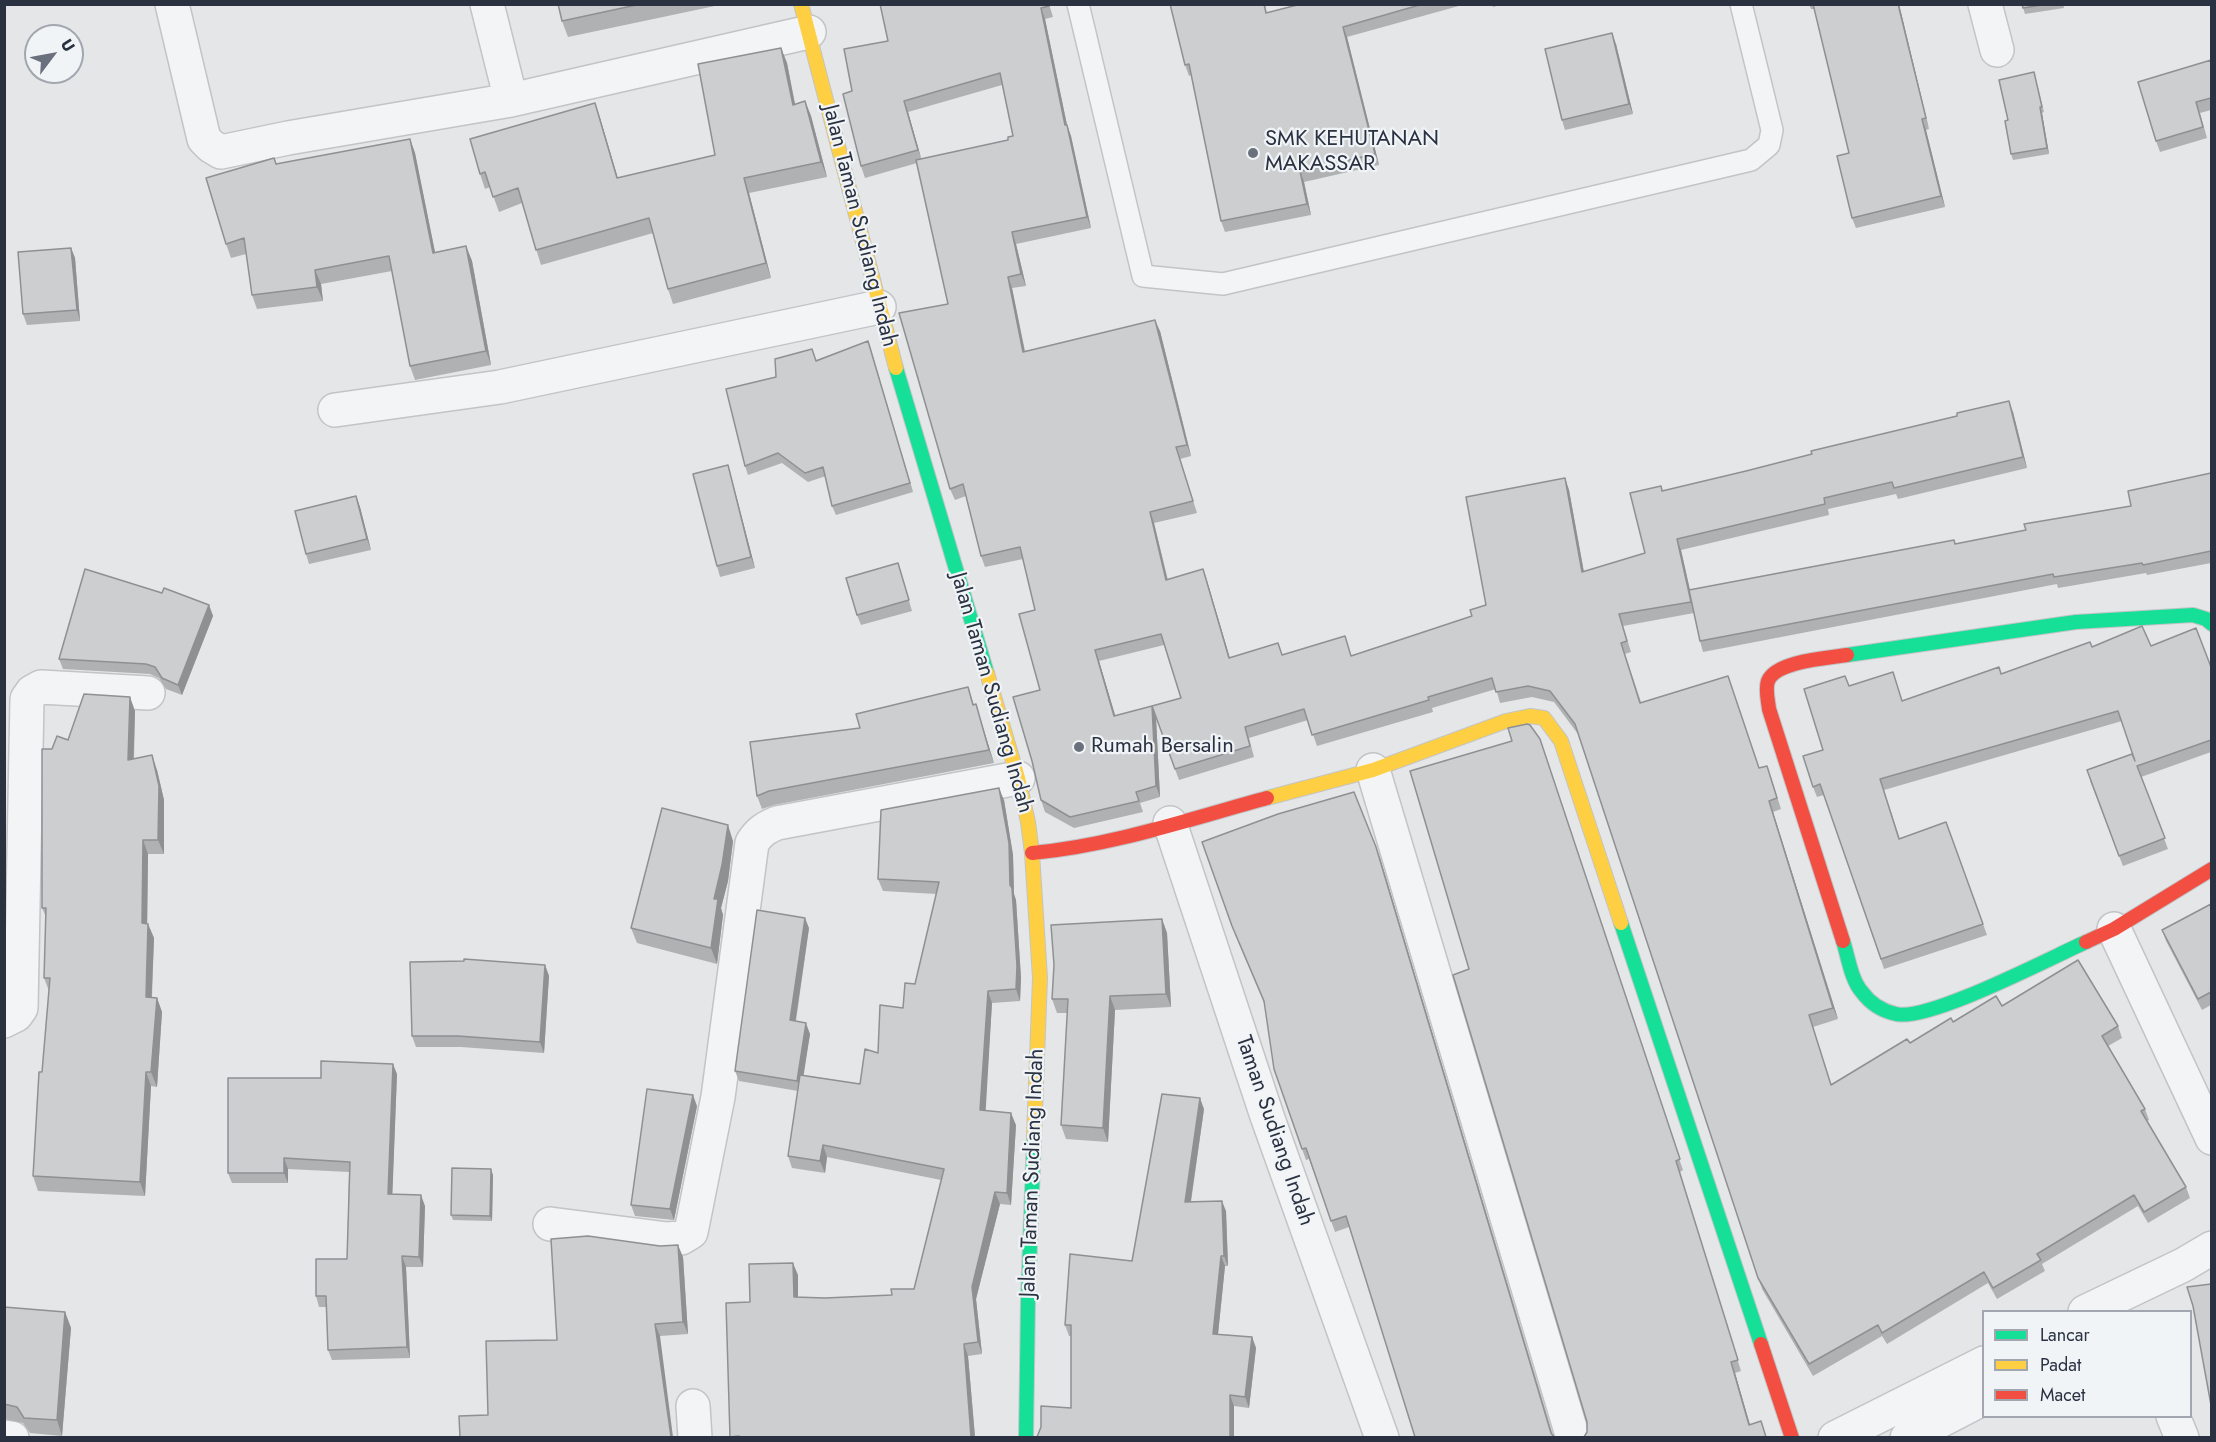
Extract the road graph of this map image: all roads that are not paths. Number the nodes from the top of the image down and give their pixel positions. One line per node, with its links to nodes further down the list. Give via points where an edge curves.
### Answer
1 (171, 4): 8 (street, via 204,139 221,152)
2 (487, 4): 8 (street)
3 (1078, 4): 4 (lane, via 1143,276 1223,284 1751,160 1769,146 1772,130)
4 (1741, 4)
5 (1985, 4): 7 (street)
6 (805, 18): 8 (street); 9 (street, Jalan Taman Sudiang Indah)
7 (1997, 50)
8 (511, 100)
9 (879, 307): 10 (street, via 500,387); 14 (street, Jalan Taman Sudiang Indah)
10 (335, 410)
11 (2211, 624): 18 (street, via 2193,615 2041,627 1805,661 1771,675 1765,688 1853,973 1860,992 1877,1007 1897,1015 1920,1014)
12 (148, 693): 19 (street, via 41,687 27,699 21,1008 16,1016)
13 (1373, 770): 15 (street); 32 (street); 33 (street, via 1506,721 1530,716 1544,718 1561,741)
14 (1018, 778): 16 (street, Jalan Taman Sudiang Indah); 21 (street, via 764,828 752,843 718,1097 691,1232 667,1239)
15 (1170, 823): 16 (street, via 1125,836); 31 (street, Taman Sudiang Indah, via 1267,1116)
16 (1032, 853): 30 (street, Jalan Taman Sudiang Indah, via 1040,978)
17 (2211, 869): 18 (street)
18 (2114, 929): 20 (street)
19 (4, 1021)
20 (2211, 1138)
21 (550, 1224)
22 (2211, 1248): 23 (street)
23 (2119, 1304): 24 (street)
24 (2090, 1310)
25 (1982, 1364): 34 (street)
26 (1982, 1399): 35 (street)
27 (2174, 1418): 36 (street)
28 (4, 1437): 29 (street)
29 (12, 1437)
30 (1026, 1437)
31 (1382, 1437)
32 (1573, 1437)
33 (1792, 1437)
34 (1835, 1437)
35 (1907, 1437)
36 (2182, 1437)

